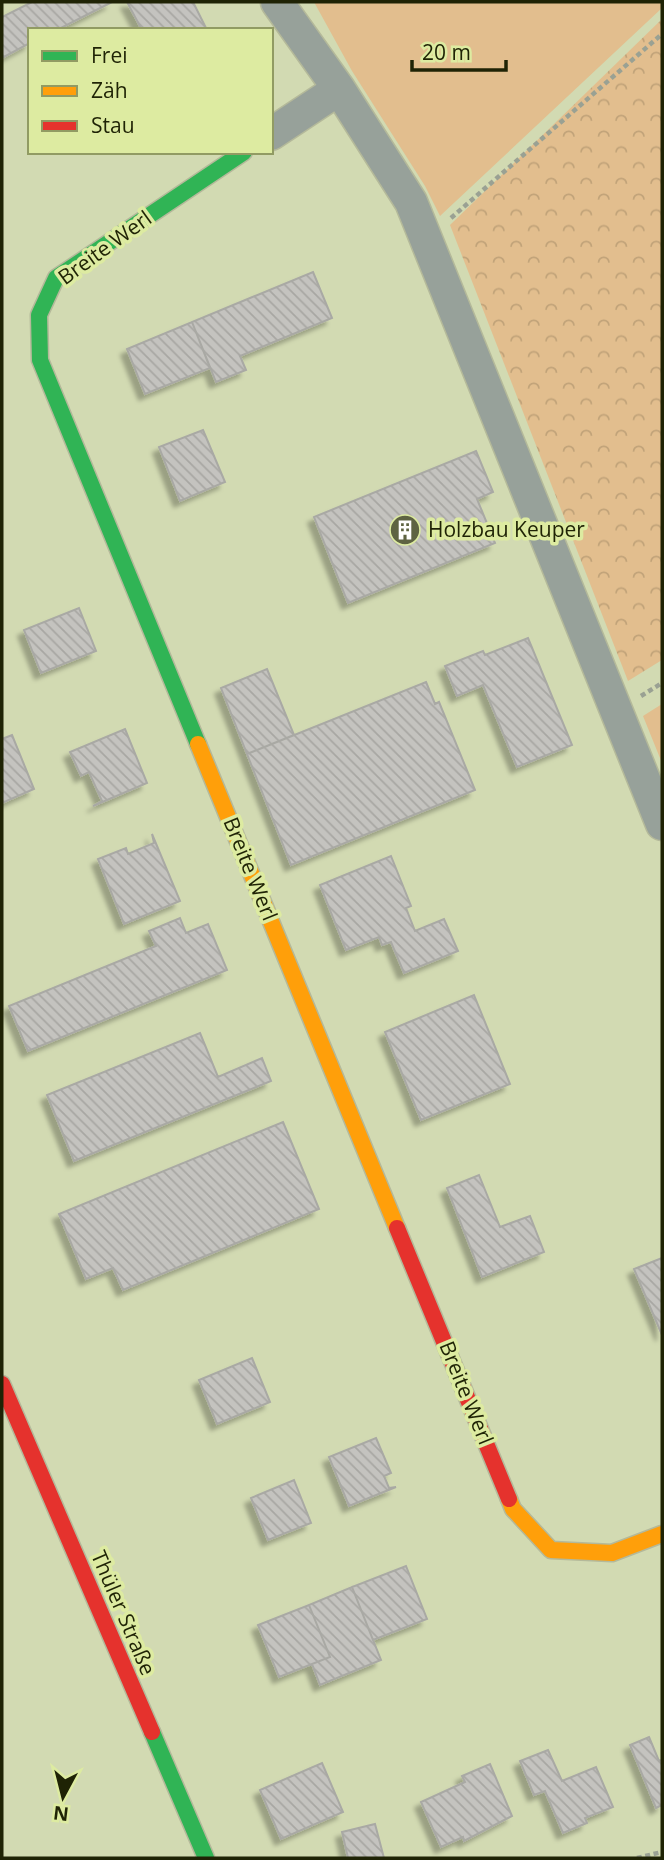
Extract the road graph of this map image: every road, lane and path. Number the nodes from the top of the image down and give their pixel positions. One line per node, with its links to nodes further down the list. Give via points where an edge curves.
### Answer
1 (276, 2): 3 (street)
2 (662, 34): 6 (path, via 460,212)
3 (339, 89): 4 (street); 6 (street, via 411,202)
4 (273, 133)
5 (241, 154): 9 (street, Breite Werl, via 56,278 39,315 40,360 513,1509 551,1550 612,1553)
6 (424, 234): 7 (street)
7 (662, 824)
8 (2, 1384): 11 (street, Thüler Straße)
9 (662, 1534)
10 (662, 1852): 12 (path)
11 (206, 1858)
12 (637, 1858)

